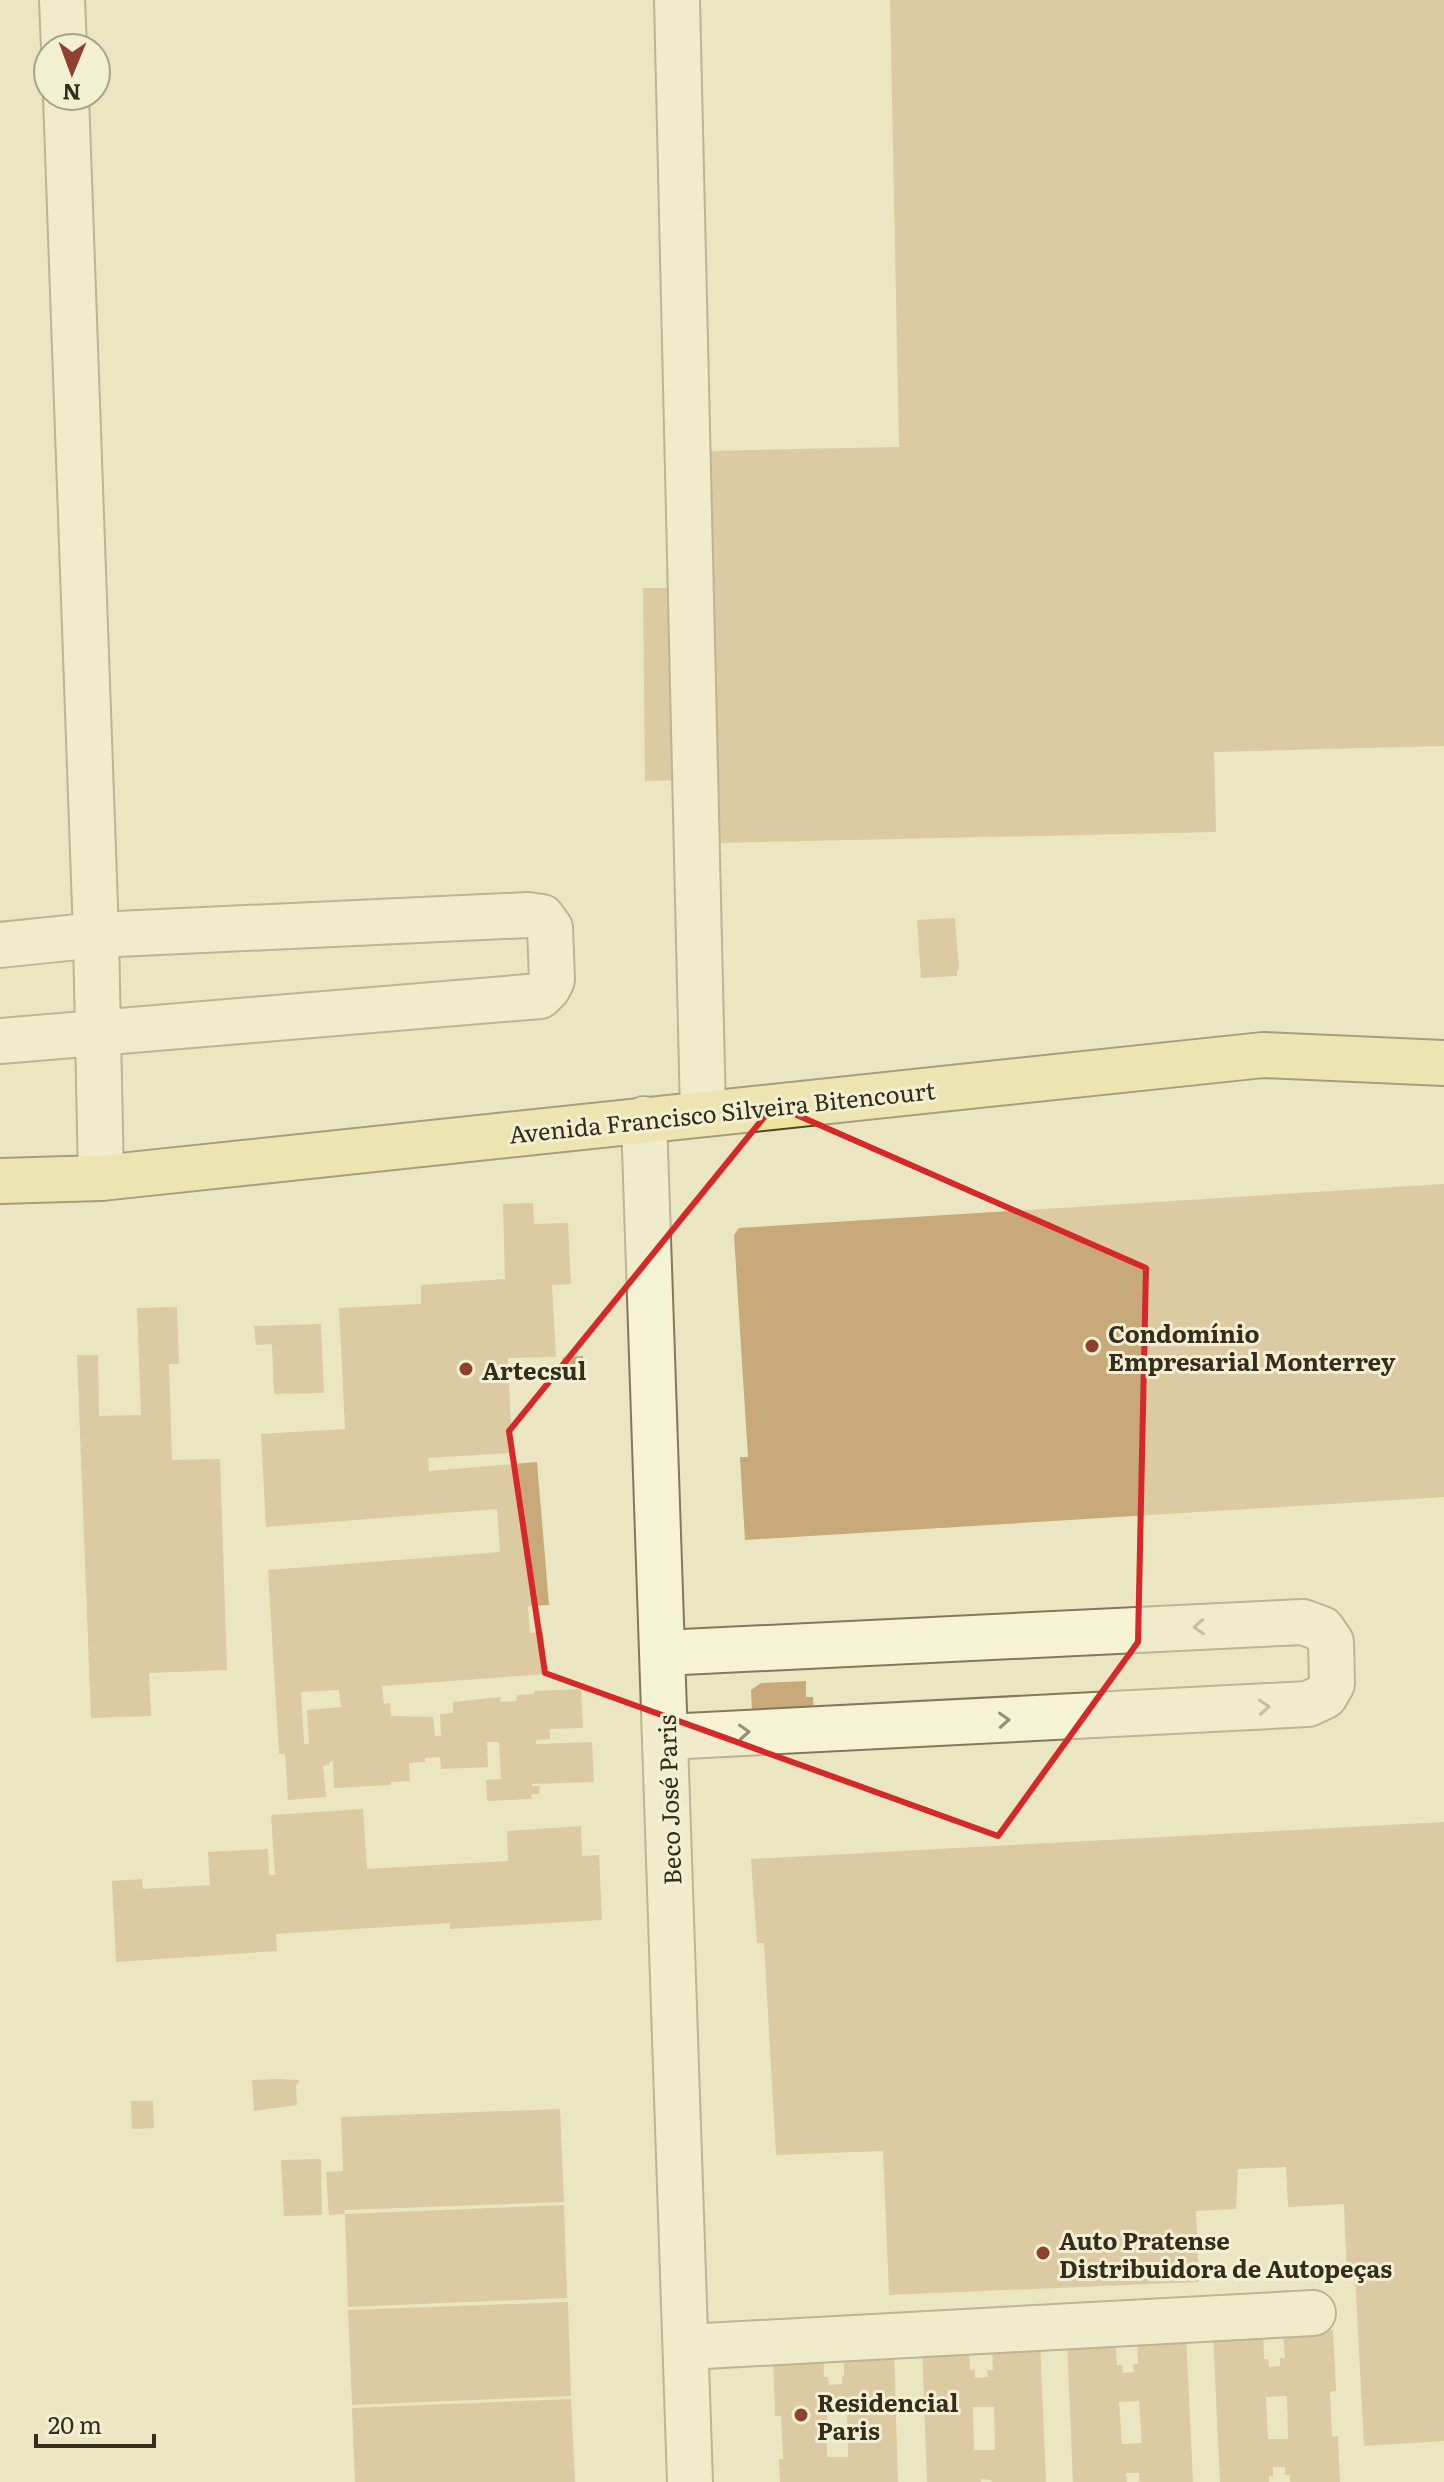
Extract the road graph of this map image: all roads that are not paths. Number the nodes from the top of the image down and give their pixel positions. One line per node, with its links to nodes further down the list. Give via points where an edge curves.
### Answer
1 (62, 0): 3 (street)
2 (677, 0): 10 (street)
3 (63, 32)
4 (67, 112): 5 (street)
5 (96, 935): 6 (street); 7 (street); 7 (street, via 528,915 542,917 550,928 552,980 540,996)
6 (0, 945)
7 (97, 1032): 8 (street); 12 (street)
8 (0, 1041)
9 (1444, 1063): 10 (main road, Avenida Francisco Silveira Bitencourt, via 1263,1055)
10 (703, 1113): 11 (main road, Avenida Francisco Silveira Bitencourt)
11 (644, 1119): 12 (main road, Avenida Francisco Silveira Bitencourt); 14 (street, Beco José Paris)
12 (101, 1178): 13 (main road, Avenida Francisco Silveira Bitencourt)
13 (0, 1181)
14 (662, 1653): 15 (street, Beco José Paris); 15 (street, one-way to 14, via 1308,1704 1325,1696 1332,1684 1331,1642 1322,1629 1303,1622)
15 (666, 1737): 17 (street, Beco José Paris)
16 (1313, 2313): 17 (street)
17 (687, 2347): 18 (street, Beco José Paris)
18 (690, 2482)

